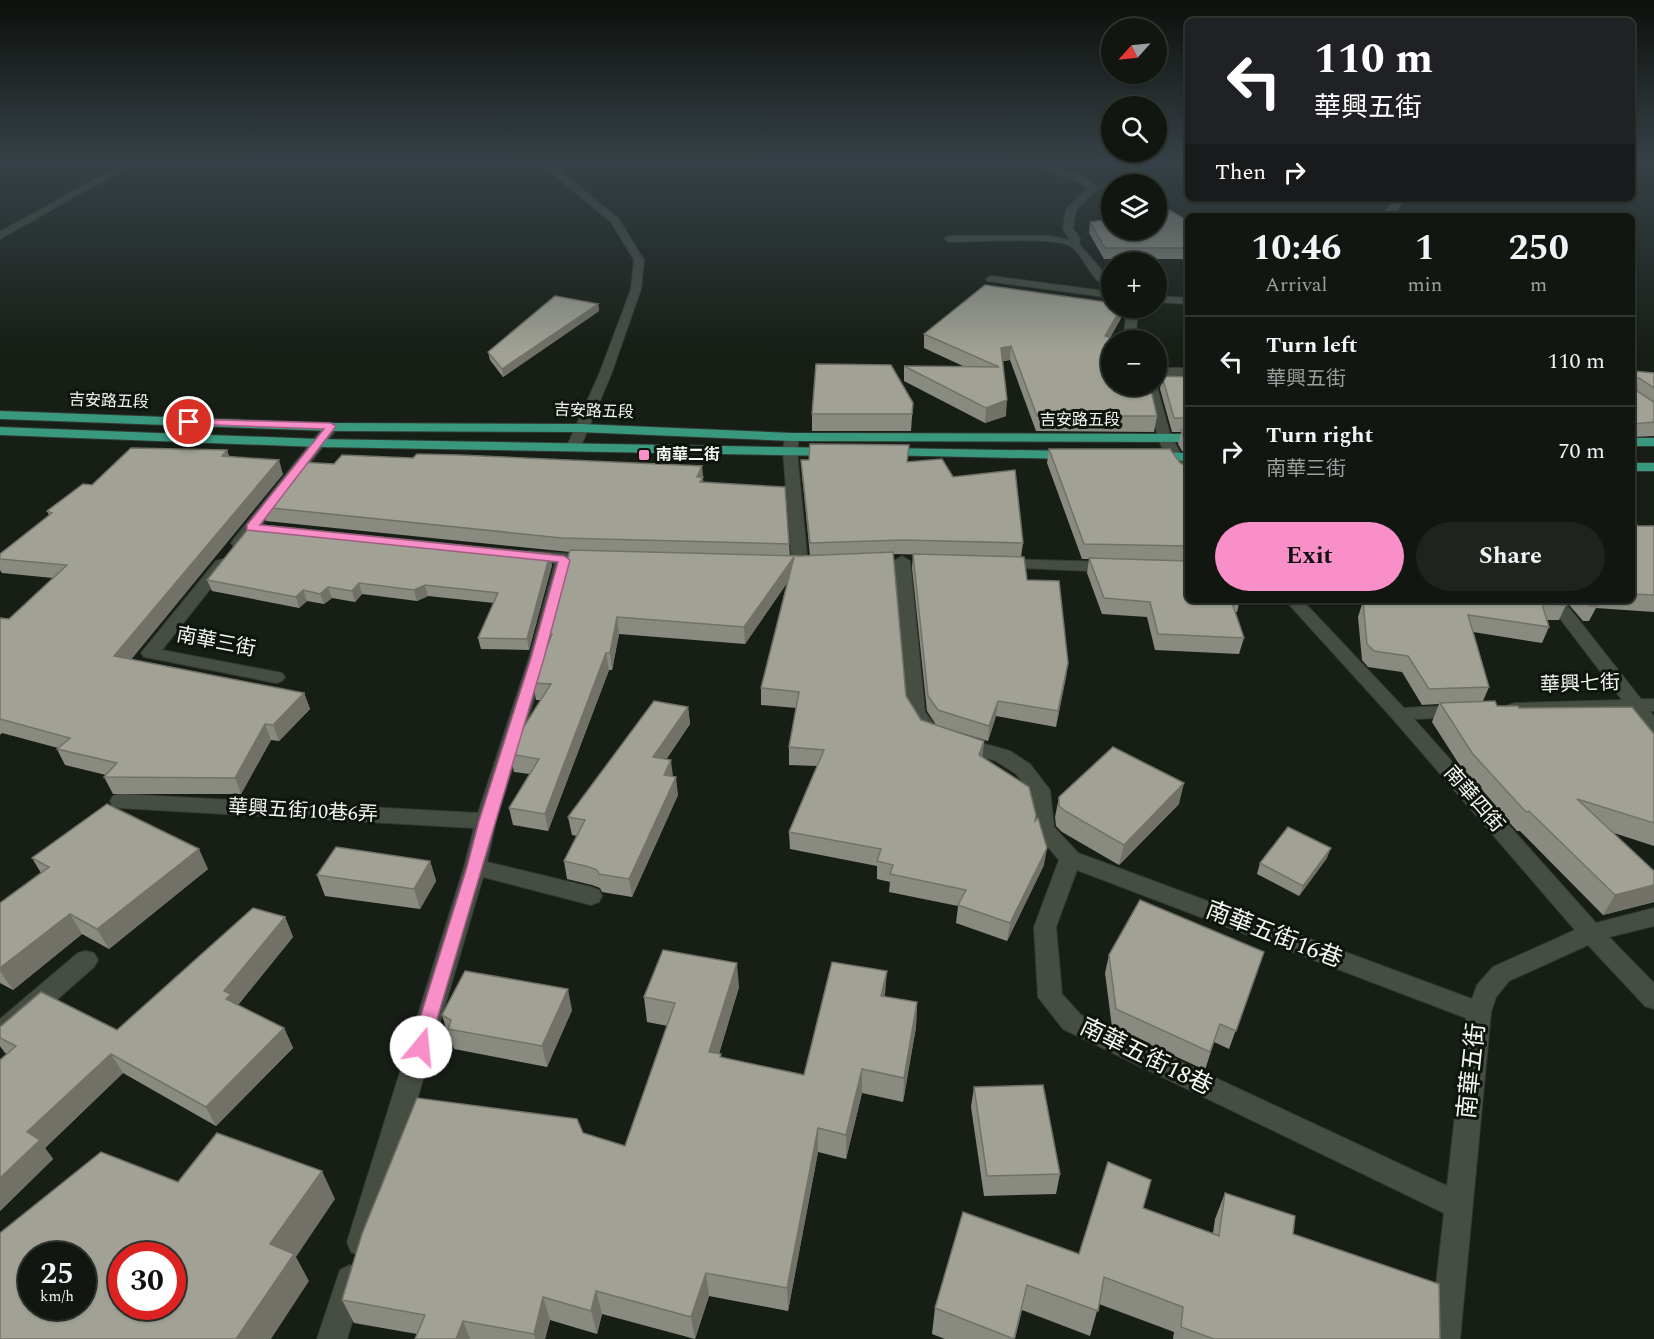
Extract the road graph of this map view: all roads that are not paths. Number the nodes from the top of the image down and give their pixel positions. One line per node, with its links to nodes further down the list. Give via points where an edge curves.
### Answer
1 (19, 225): 4 (street)
2 (618, 225): 17 (street, via 639,260 636,289 606,372)
3 (1069, 225): 6 (street)
4 (0, 236)
5 (949, 239): 6 (street, via 1051,239)
6 (1074, 244): 7 (street)
7 (1101, 278)
8 (991, 279): 9 (street)
9 (1101, 294)
10 (1167, 300): 11 (street)
11 (1185, 301)
12 (1167, 372): 13 (street)
13 (1185, 372)
14 (1154, 396): 19 (street)
15 (0, 415): 16 (main road, 吉安路五段)
16 (331, 426): 17 (main road, 吉安路五段); 23 (street, 南華三街)
17 (579, 428): 24 (main road, 吉安路五段); 25 (street)
18 (0, 431): 23 (main road, 吉安路五段)
19 (1163, 438): 20 (main road, 吉安路五段); 24 (main road, 吉安路五段); 30 (street)
20 (1185, 438)
21 (1635, 442): 22 (main road)
22 (1654, 442)
23 (318, 443): 25 (main road, 吉安路五段); 35 (street, 南華三街)
24 (791, 444): 25 (main road, 吉安路五段); 26 (main road, 吉安路五段); 42 (street)
25 (574, 446)
26 (849, 452)
27 (873, 452): 28 (main road, 吉安路五段)
28 (1088, 455)
29 (1136, 456): 30 (main road)
30 (1171, 456): 31 (main road); 34 (street)
31 (1185, 457)
32 (1635, 467): 33 (main road)
33 (1654, 467)
34 (1185, 473)
35 (252, 527): 36 (street); 46 (street, 南華三街, via 150,653)
36 (275, 530)
37 (507, 554): 38 (street)
38 (564, 560): 39 (street); 52 (street)
39 (611, 560)
40 (902, 561): 53 (street, via 916,712 928,731 1003,756 1023,770 1040,790 1044,829)
41 (985, 563): 43 (street)
42 (800, 564)
43 (1128, 567)
44 (1296, 603): 49 (street, 南華四街)
45 (1556, 603): 47 (street)
46 (276, 676)
47 (1634, 704): 48 (street, 華興七街); 49 (street, 華興七街); 50 (street)
48 (1654, 705)
49 (1399, 714): 57 (street, 南華四街)
50 (1654, 729)
51 (120, 801): 52 (street, 華興五街10巷6弄)
52 (486, 821): 54 (street)
53 (1070, 859): 60 (street, 南華五街16巷); 62 (street, 南華五街18巷, via 1045,927 1050,997 1071,1022)
54 (475, 867): 55 (street); 63 (street)
55 (591, 896)
56 (1654, 916): 57 (street, 南華五街)
57 (1591, 933): 59 (street, 南華四街); 60 (street, 南華五街, via 1501,974 1486,992)
58 (86, 960): 61 (street)
59 (1654, 999)
60 (1479, 1012): 62 (street, 南華五街)
61 (0, 1034)
62 (1458, 1205): 64 (street, 南華五街)
63 (332, 1339)
64 (1445, 1339)

